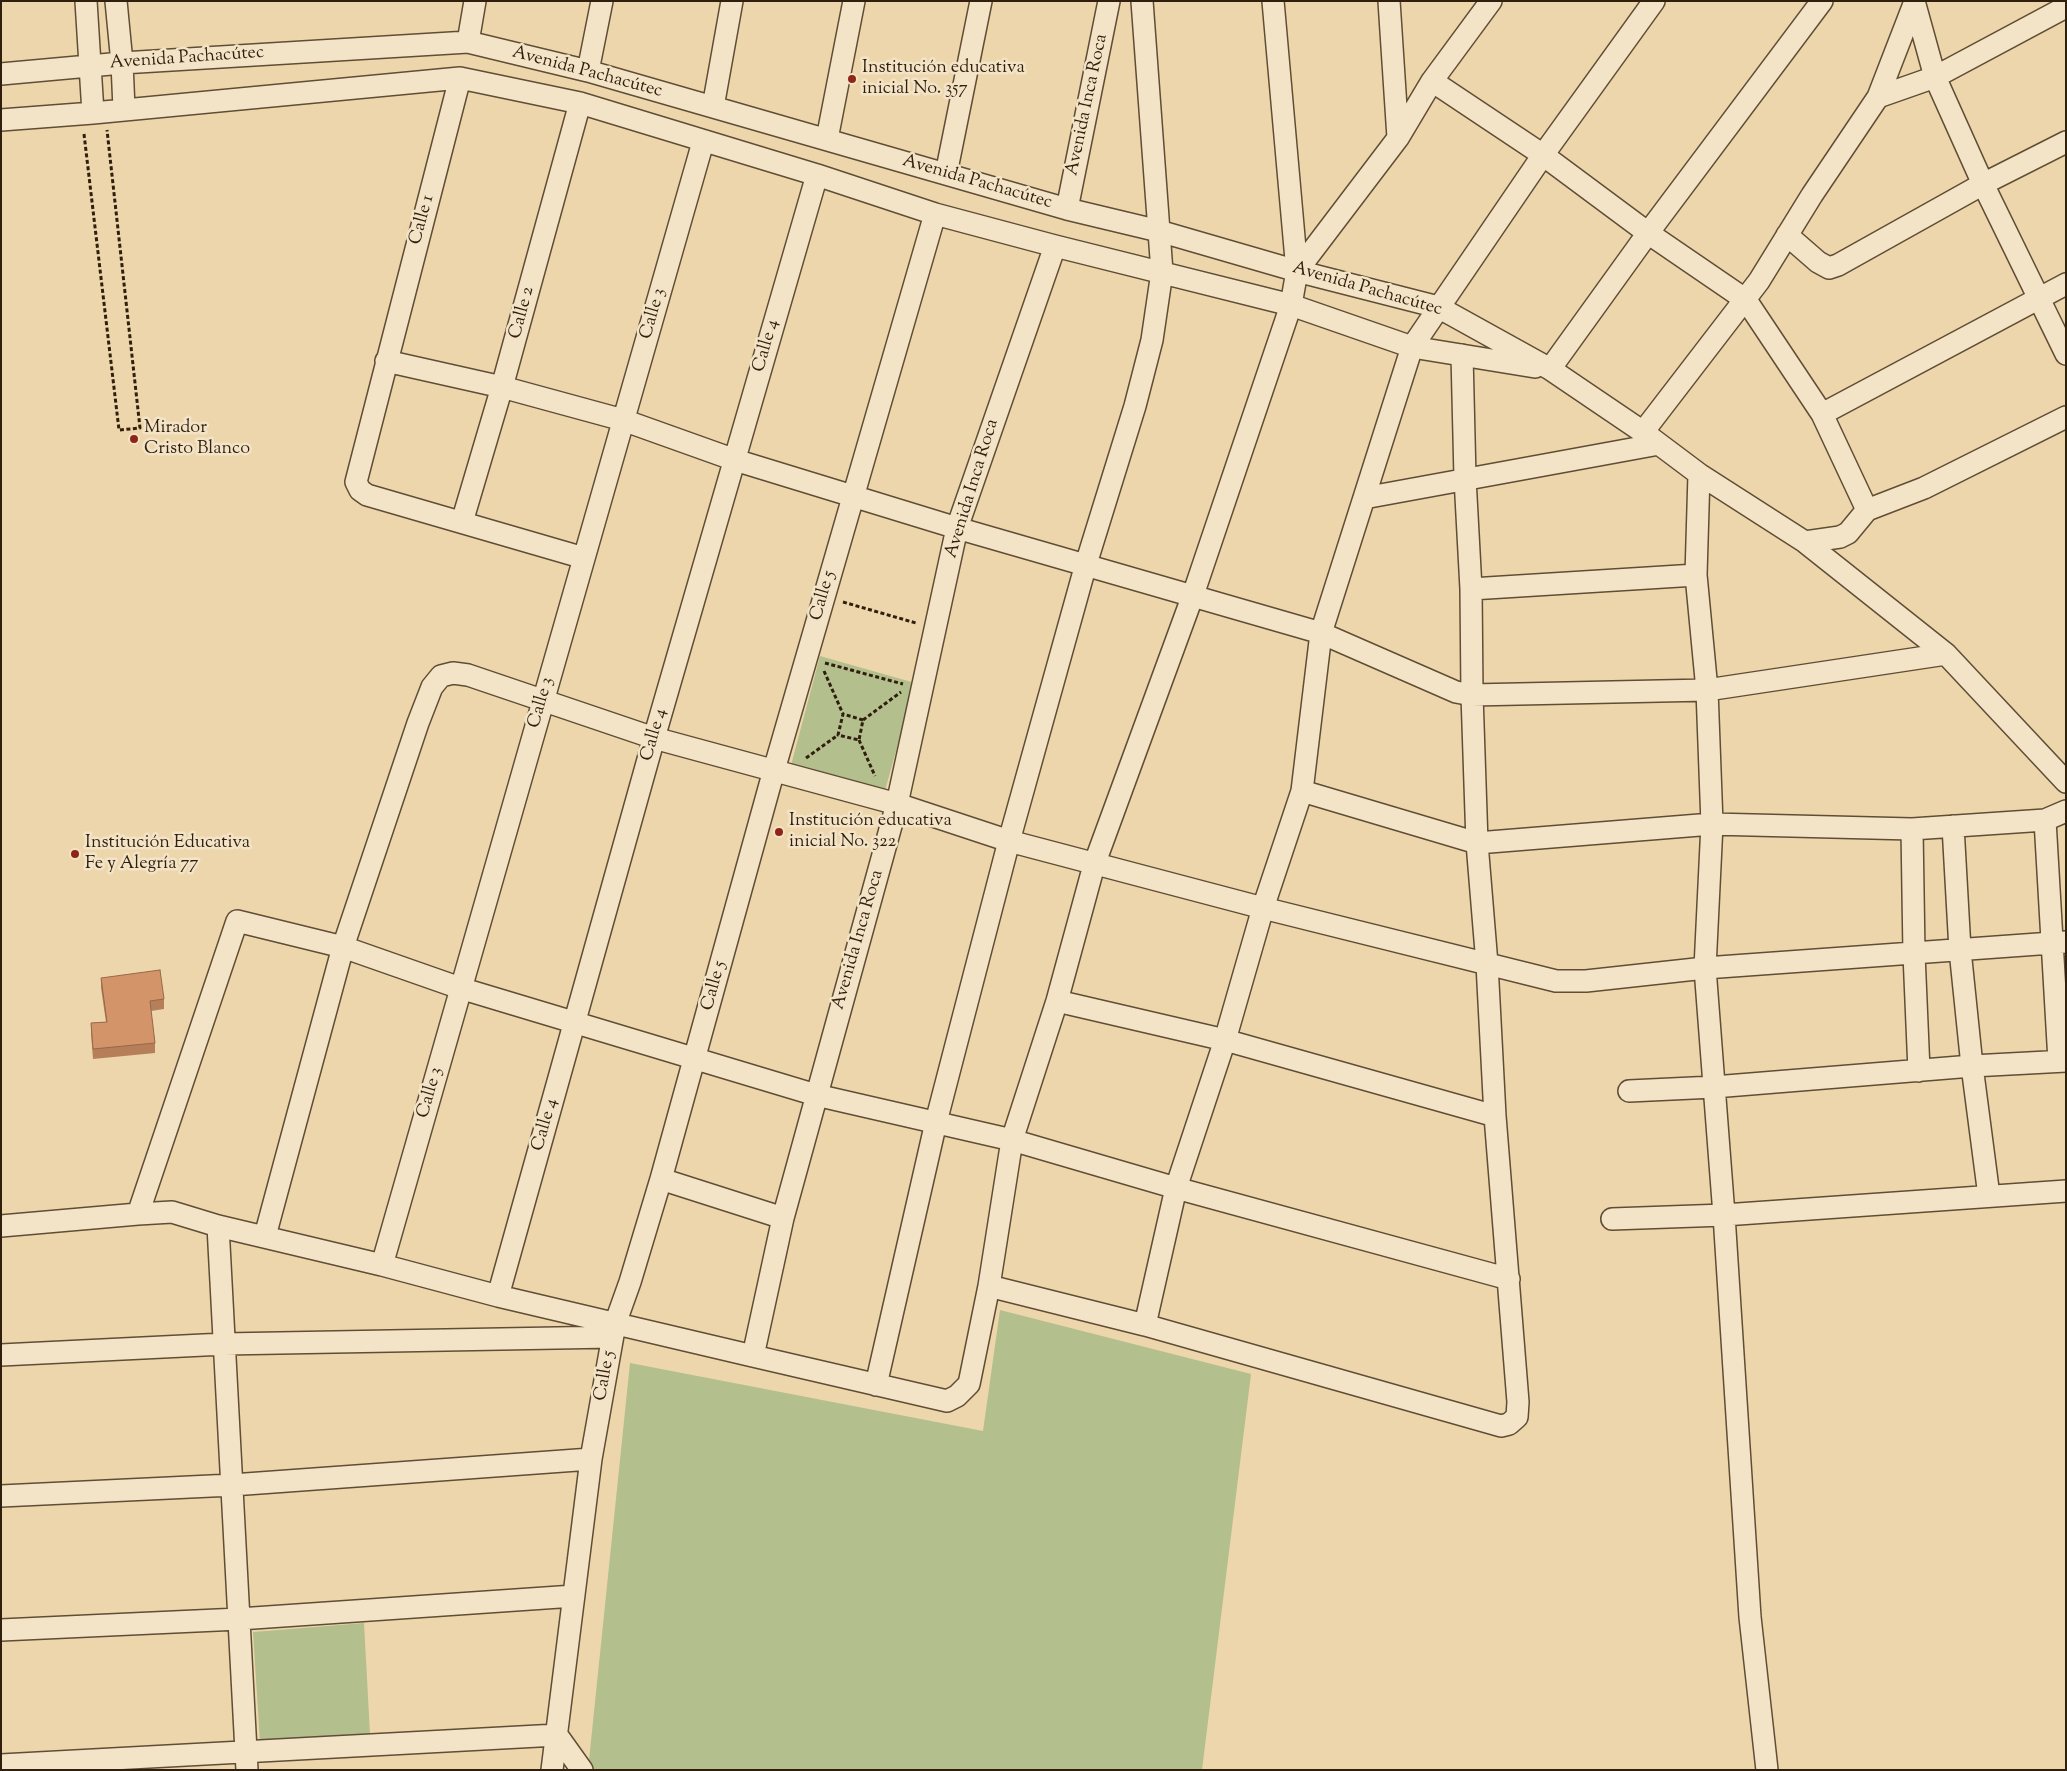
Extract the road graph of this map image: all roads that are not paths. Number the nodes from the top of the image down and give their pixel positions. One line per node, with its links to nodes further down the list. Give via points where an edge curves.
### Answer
1 (86, 1): 20 (street)
2 (116, 1): 19 (street)
3 (465, 1): 18 (street)
4 (476, 1): 18 (street)
5 (602, 1): 21 (street)
6 (732, 1): 28 (street)
7 (854, 1): 32 (street)
8 (981, 1): 36 (street)
9 (1109, 1): 39 (street, Avenida Inca Roca)
10 (1142, 1): 41 (street)
11 (1273, 1): 45 (street)
12 (1389, 1): 31 (street)
13 (1491, 1): 25 (street)
14 (1654, 1): 35 (street)
15 (1822, 1): 42 (street)
16 (1914, 3): 23 (street); 26 (street)
17 (2066, 7): 23 (street)
18 (468, 42): 19 (street, Avenida Pachacútec); 21 (street, Avenida Pachacútec)
19 (122, 63): 20 (street, Avenida Pachacútec); 29 (street)
20 (90, 66): 22 (street, Avenida Pachacútec); 29 (street)
21 (588, 71): 28 (street, Avenida Pachacútec)
22 (1, 74)
23 (1935, 77): 26 (street); 38 (street)
24 (460, 78): 27 (street, Avenida Pachacútec); 29 (street, Avenida Pachacútec); 55 (street, Calle 1)
25 (1432, 81): 31 (street); 35 (street)
26 (1878, 97): 43 (street)
27 (580, 103): 33 (street, Avenida Pachacútec); 57 (street, Calle 2)
28 (713, 107): 32 (street, Avenida Pachacútec)
29 (101, 112): 30 (street, Avenida Pachacútec)
30 (1, 120)
31 (1398, 138): 45 (street)
32 (827, 139): 36 (street, Avenida Pachacútec)
33 (703, 142): 37 (street, Avenida Pachacútec); 60 (street, Calle 3)
34 (2066, 142): 38 (street)
35 (1542, 155): 42 (street); 51 (street)
36 (946, 174): 39 (street, Avenida Pachacútec)
37 (817, 175): 40 (street, Avenida Pachacútec); 62 (street, Calle 4)
38 (1982, 184): 43 (street, via 1829,268); 48 (street)
39 (1066, 209): 41 (street, Avenida Pachacútec)
40 (935, 214): 44 (street, Avenida Pachacútec); 65 (street, Calle 5)
41 (1159, 231): 45 (street, Avenida Pachacútec); 46 (street)
42 (1648, 233): 49 (street); 56 (street)
43 (1787, 235): 49 (street)
44 (1055, 246): 46 (street, Avenida Pachacútec); 69 (street, Avenida Inca Roca)
45 (1298, 271): 50 (street); 51 (street, Avenida Pachacútec)
46 (1162, 272): 50 (street, Avenida Pachacútec); 72 (street, via 1152,340 1135,406)
47 (2066, 284): 48 (street)
48 (2039, 299): 53 (street); 58 (street)
49 (1746, 300): 58 (street); 61 (street)
50 (1291, 305): 52 (street, Avenida Pachacútec); 75 (street)
51 (1438, 307): 52 (street); 56 (street, Avenida Pachacútec)
52 (1412, 347): 54 (street, Avenida Pachacútec); 66 (street)
53 (2066, 354)
54 (1462, 355): 56 (street, Avenida Pachacútec); 64 (street)
55 (386, 361): 57 (street); 68 (street, Calle 1, via 356,482 367,495)
56 (1550, 369): 61 (street)
57 (502, 387): 60 (street); 68 (street, Calle 2)
58 (1822, 414): 67 (street)
59 (2066, 417): 67 (street, via 1924,488)
60 (623, 420): 62 (street); 71 (street, Calle 3)
61 (1651, 438): 63 (street); 64 (street)
62 (735, 460): 65 (street); 81 (street, Calle 4)
63 (1698, 474): 70 (street); 73 (street)
64 (1465, 478): 66 (street); 74 (street)
65 (854, 495): 69 (street); 82 (street, Calle 5)
66 (1364, 498): 76 (street)
67 (1866, 510): 70 (street, via 1848,533)
68 (462, 522): 71 (street)
69 (958, 528): 72 (street); 85 (street, Avenida Inca Roca)
70 (1805, 542): 77 (street)
71 (584, 558): 80 (street, Calle 3)
72 (1086, 564): 75 (street); 91 (street)
73 (1696, 575): 74 (street); 78 (street)
74 (1471, 589): 79 (street)
75 (1193, 595): 76 (street); 93 (street)
76 (1321, 633): 79 (street, via 1456,692); 84 (street)
77 (1946, 654): 78 (street); 83 (street)
78 (1707, 690): 79 (street); 88 (street)
79 (1472, 695): 92 (street)
80 (542, 702): 81 (street); 96 (street, via 461,674 441,676 432,687); 101 (street, Calle 3)
81 (654, 738): 82 (street); 103 (street, Calle 4)
82 (774, 770): 85 (street); 105 (street, Calle 5)
83 (2066, 782)
84 (1302, 791): 92 (street); 94 (street)
85 (897, 804): 91 (street); 111 (street, Avenida Inca Roca)
86 (2066, 811): 87 (street)
87 (2046, 820): 89 (street); 95 (street)
88 (1712, 824): 90 (street); 92 (street); 100 (street)
89 (1953, 826): 90 (street); 97 (street)
90 (1912, 829): 98 (street)
91 (1009, 841): 93 (street); 113 (street)
92 (1477, 843): 99 (street)
93 (1094, 865): 94 (street); 102 (street)
94 (1263, 908): 99 (street); 104 (street)
95 (2059, 943): 97 (street); 106 (street)
96 (343, 947): 101 (street); 119 (street, via 238,921); 125 (street)
97 (1960, 950): 98 (street); 107 (street)
98 (1914, 954): 100 (street); 108 (street)
99 (1487, 964): 100 (street, via 1556,981 1586,981); 112 (street)
100 (1705, 968): 109 (street)
101 (460, 988): 103 (street); 126 (street, Calle 3)
102 (1057, 1001): 104 (street); 114 (street)
103 (575, 1021): 105 (street); 129 (street, Calle 4)
104 (1225, 1040): 112 (street); 116 (street)
105 (696, 1057): 111 (street); 115 (street, Calle 5)
106 (2063, 1061): 107 (street)
107 (1972, 1066): 108 (street); 118 (street)
108 (1919, 1071): 109 (street)
109 (1714, 1087): 110 (street); 120 (street)
110 (1629, 1091)
111 (816, 1095): 113 (street); 121 (street, Avenida Inca Roca)
112 (1496, 1116): 127 (street)
113 (936, 1122): 114 (street); 135 (street)
114 (1012, 1140): 116 (street); 128 (street)
115 (661, 1179): 121 (street); 131 (street, Calle 5)
116 (1176, 1188): 127 (street); 130 (street)
117 (2066, 1191): 118 (street)
118 (1989, 1196): 120 (street)
119 (138, 1214): 123 (street); 124 (street, via 172,1212)
120 (1724, 1215): 122 (street); 147 (street, via 1750,1617)
121 (784, 1218): 134 (street, Avenida Inca Roca)
122 (1612, 1219)
123 (1, 1226)
124 (218, 1226): 125 (street); 132 (street)
125 (265, 1236): 126 (street)
126 (382, 1265): 129 (street)
127 (1509, 1279): 130 (street, via 1518,1402 1517,1417 1501,1426)
128 (989, 1286): 130 (street); 135 (street, via 968,1384 958,1396 947,1401)
129 (498, 1296): 131 (street)
130 (1145, 1325)
131 (613, 1330): 132 (street); 134 (street); 136 (street, Calle 5)
132 (224, 1344): 133 (street); 137 (street)
133 (1, 1355)
134 (753, 1356): 135 (street)
135 (876, 1385)
136 (591, 1459): 137 (street); 139 (street, Calle 5)
137 (232, 1485): 138 (street); 140 (street)
138 (1, 1496)
139 (574, 1596): 140 (street); 142 (street, Calle 5)
140 (239, 1619): 141 (street); 143 (street)
141 (1, 1630)
142 (557, 1735): 143 (street); 145 (street, Calle 5); 146 (street)
143 (246, 1760): 144 (street)
144 (1, 1765)
145 (552, 1770)
146 (582, 1770)
147 (1767, 1770)

